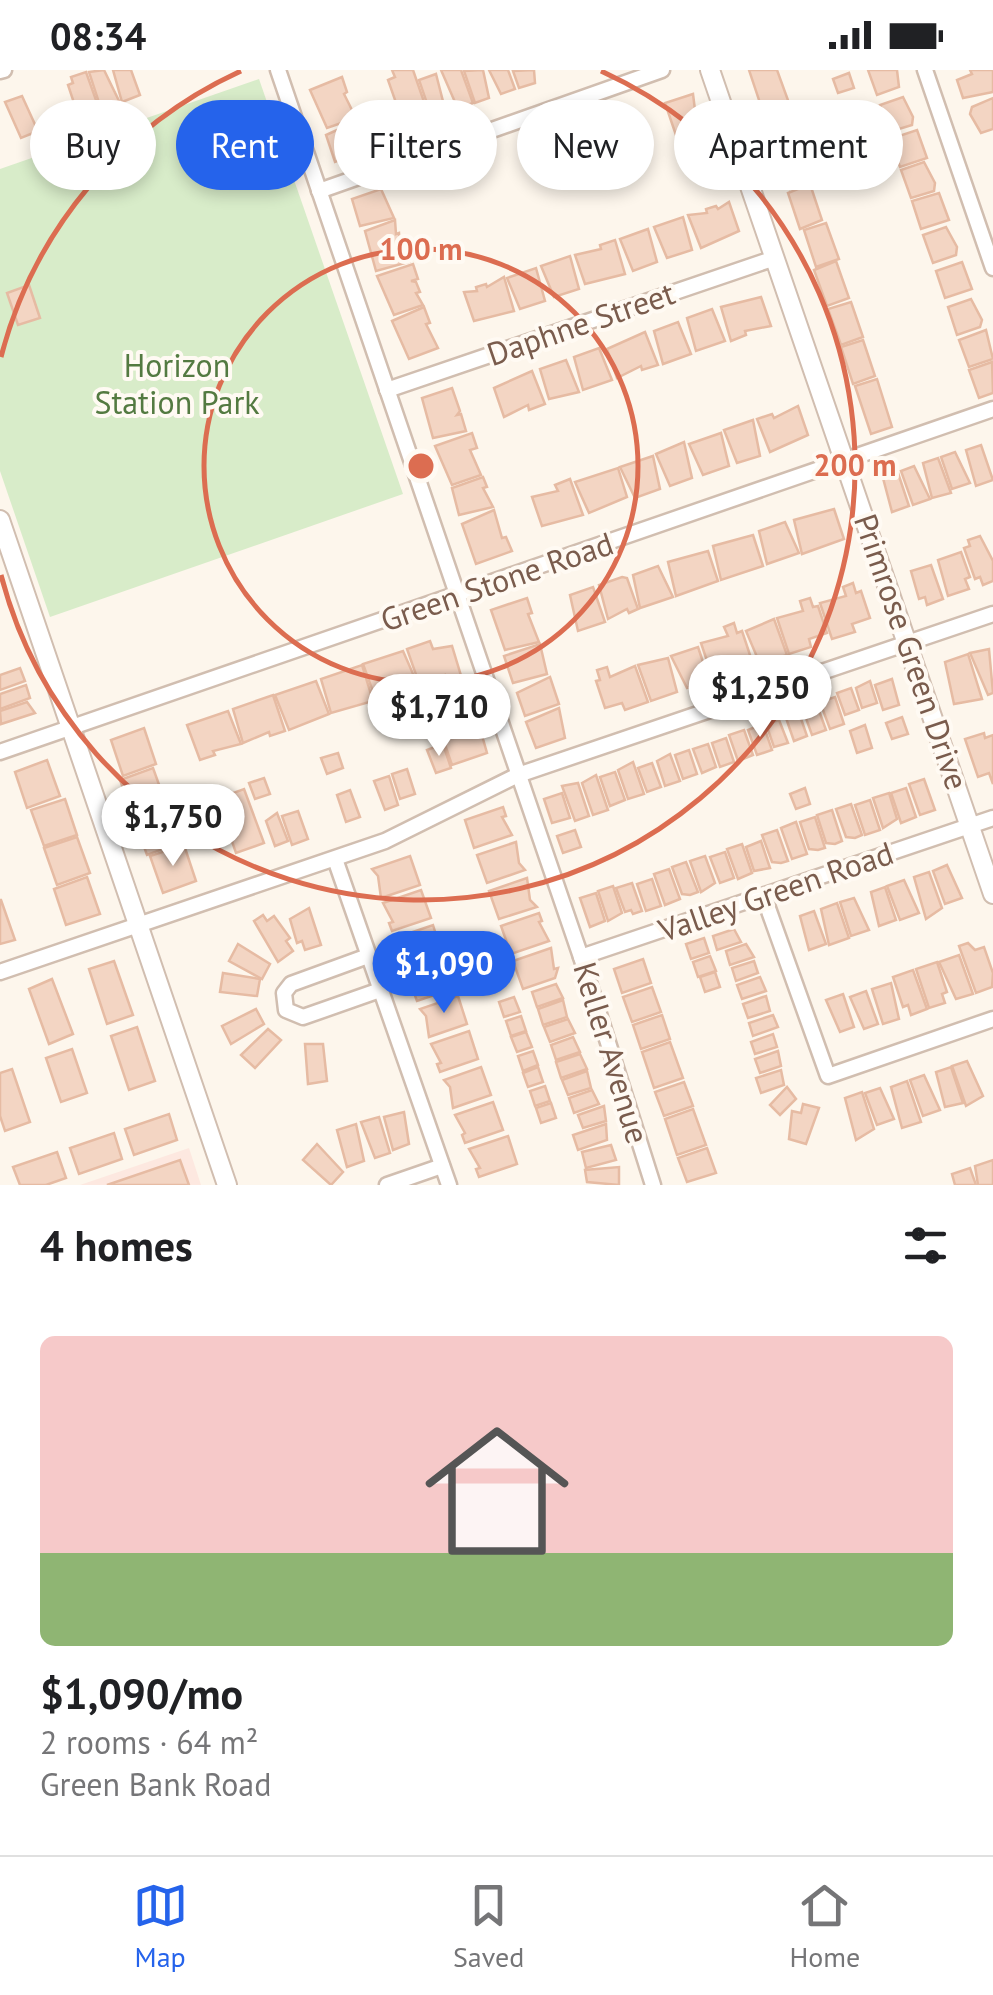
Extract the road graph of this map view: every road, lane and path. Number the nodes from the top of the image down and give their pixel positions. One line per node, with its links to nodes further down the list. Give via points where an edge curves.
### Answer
1 (278, 70): 5 (street, Keller Avenue)
2 (662, 70): 5 (street)
3 (710, 70): 6 (street, Primrose Green Drive)
4 (926, 70): 7 (street)
5 (319, 191): 8 (street, Keller Avenue)
6 (776, 258): 8 (street, Daphne Street); 10 (street, Primrose Green Drive)
7 (993, 268)
8 (387, 390): 12 (street, Keller Avenue)
9 (993, 409): 10 (street, Green Stone Road)
10 (846, 461): 12 (street, Green Stone Road); 14 (street, Primrose Green Drive)
11 (0, 520): 15 (street)
12 (457, 596): 15 (street, Green Stone Road); 17 (street, Keller Avenue)
13 (993, 614): 14 (street)
14 (908, 643): 17 (street); 19 (street, Primrose Green Drive)
15 (70, 728): 16 (street, Green Stone Road); 23 (street)
16 (0, 752)
17 (518, 775): 20 (street, via 385,841); 25 (street, Keller Avenue)
18 (993, 818): 19 (street, Valley Green Road)
19 (970, 826): 21 (street, Primrose Green Drive); 22 (street, Valley Green Road)
20 (334, 858): 23 (street); 24 (street)
21 (993, 894)
22 (764, 897): 25 (street, Valley Green Road); 28 (street, via 828,1076)
23 (138, 924): 26 (street); 30 (street)
24 (368, 956): 27 (street); 27 (street, via 290,984 286,1010 303,1017)
25 (582, 957): 33 (street, Keller Avenue)
26 (0, 972)
27 (380, 990): 29 (street)
28 (993, 1020)
29 (442, 1166): 31 (street); 32 (street)
30 (227, 1185)
31 (386, 1185)
32 (449, 1185)
33 (653, 1185)

